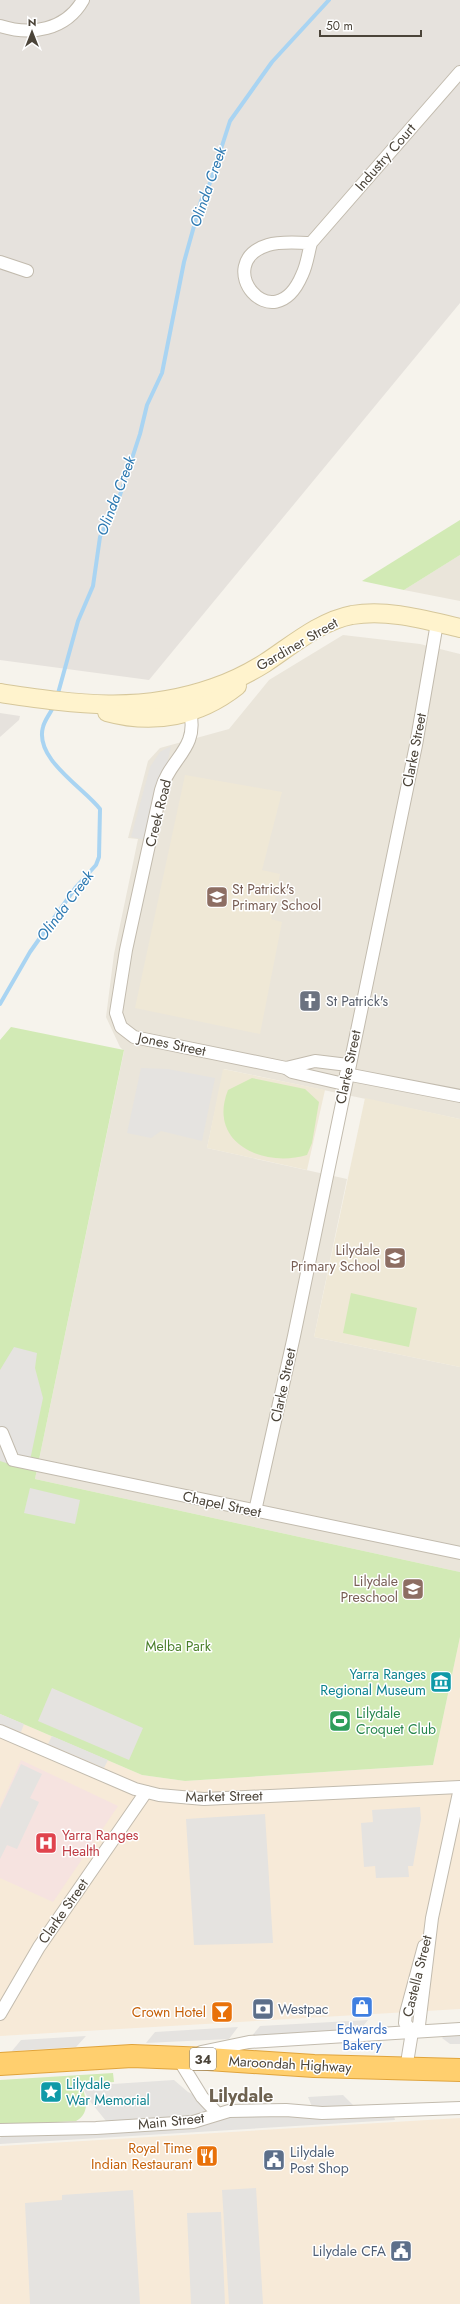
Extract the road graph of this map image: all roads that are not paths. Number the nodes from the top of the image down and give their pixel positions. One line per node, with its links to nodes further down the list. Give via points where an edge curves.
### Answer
1 (83, 0): 2 (street, via 78,9 60,24 38,31)
2 (0, 26)
3 (460, 72): 4 (street, Industry Court)
4 (311, 243): 4 (street, Industry Court, via 302,276 285,298 270,303 260,300 248,289 245,282 245,265 253,252 268,245)
5 (0, 262): 6 (street)
6 (27, 271)
7 (437, 623): 8 (main road, Gardiner Street); 10 (main road, Gardiner Street, via 382,613 347,616 318,629 263,664 230,692); 13 (street, Clarke Street, via 416,745)
8 (460, 628)
9 (0, 693): 10 (main road, Gardiner Street, via 79,704 134,717 165,718)
10 (187, 704): 11 (street, Creek Road, via 192,722 190,739 162,785)
11 (144, 873): 12 (street, Jones Street, via 140,880 116,1013 120,1027 134,1037)
12 (286, 1068): 13 (street, Jones Street, via 292,1072); 13 (street, Jones Street, via 315,1061)
13 (346, 1074): 14 (street, Jones Street); 16 (street, Clarke Street)
14 (460, 1096)
15 (2, 1433): 16 (street, Chapel Street, via 13,1460)
16 (256, 1511): 17 (street, Chapel Street)
17 (460, 1553)
18 (0, 1731): 20 (street, Market Street, via 114,1781)
19 (460, 1787): 20 (street, Market Street, via 204,1799); 23 (street, Castella Street, via 432,1918 419,2025)
20 (146, 1792): 21 (street, Clarke Street, via 39,1947)
21 (0, 2014)
22 (460, 2030): 23 (street)
23 (412, 2032): 24 (street, via 249,2042); 26 (street, Castella Street)
24 (178, 2058): 25 (highway, Maroondah Highway / 34, via 96,2057); 26 (highway, Maroondah Highway / 34); 29 (street, via 202,2098)
25 (0, 2064)
26 (406, 2069): 27 (highway, Maroondah Highway / 34)
27 (460, 2070)
28 (460, 2108): 29 (street, Main Street, via 322,2113 278,2110)
29 (218, 2114): 30 (street, Main Street, via 193,2122)
30 (0, 2130)

